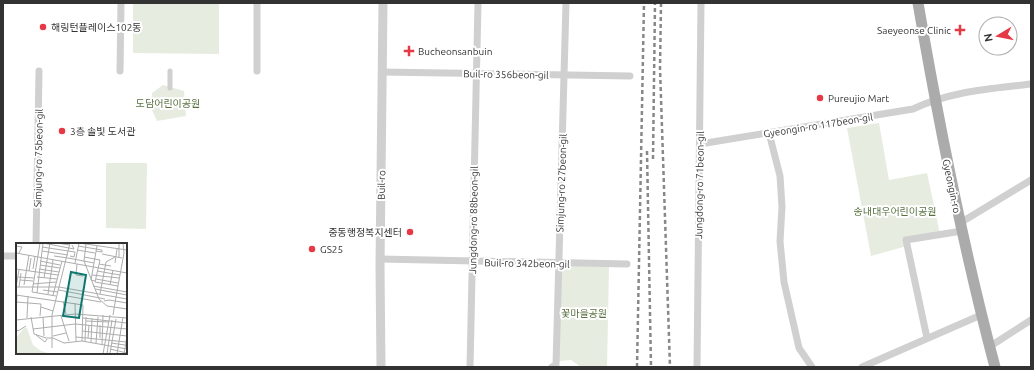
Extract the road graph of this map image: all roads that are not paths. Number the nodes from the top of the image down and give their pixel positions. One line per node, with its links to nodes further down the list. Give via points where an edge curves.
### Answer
1 (121, 3): 9 (street)
2 (257, 3): 11 (street)
3 (383, 3): 12 (street, Buil-ro)
4 (478, 3): 13 (street, Jungdong-ro 88beon-gil)
5 (566, 3): 14 (street, Simjung-ro 27beon-gil)
6 (701, 3): 20 (street, Jungdong-ro 71beon-gil)
7 (918, 3): 18 (main road, Gyeongin-ro)
8 (39, 71): 23 (street, Simjung-ro 75beon-gil)
9 (120, 71)
10 (170, 71): 17 (street)
11 (257, 71)
12 (382, 72): 13 (street, Buil-ro 356beon-gil); 26 (street, Buil-ro)
13 (477, 74): 14 (street, Buil-ro 356beon-gil); 27 (street, Jungdong-ro 88beon-gil)
14 (564, 75): 15 (street, Buil-ro 356beon-gil); 28 (street, Simjung-ro 27beon-gil)
15 (630, 76)
16 (1031, 84): 18 (street, Gyeongin-ro 117beon-gil)
17 (170, 88)
18 (934, 99): 19 (street, Gyeongin-ro 117beon-gil, via 913,109); 22 (main road, Gyeongin-ro)
19 (769, 133): 20 (street, Gyeongin-ro 117beon-gil); 38 (street, via 780,176 780,241 784,282 799,348)
20 (700, 144): 37 (street, Jungdong-ro 71beon-gil)
21 (1031, 180): 22 (street)
22 (961, 227): 30 (main road, Gyeongin-ro); 32 (street, via 906,240)
23 (36, 243)
24 (3, 256): 25 (street)
25 (16, 256)
26 (380, 259): 27 (street, Buil-ro 342beon-gil); 35 (street, Buil-ro)
27 (472, 262): 28 (street, Buil-ro 342beon-gil); 36 (street, Jungdong-ro 88beon-gil)
28 (559, 263): 29 (street, Buil-ro 342beon-gil); 34 (street, Simjung-ro 27beon-gil)
29 (627, 264)
30 (981, 315): 32 (street); 33 (main road, Gyeongin-ro)
31 (1031, 320): 33 (street)
32 (927, 338): 39 (street)
33 (989, 347): 40 (main road, Gyeongin-ro)
34 (554, 365)
35 (381, 367)
36 (470, 367)
37 (697, 367)
38 (812, 367)
39 (862, 367)
40 (995, 367)

